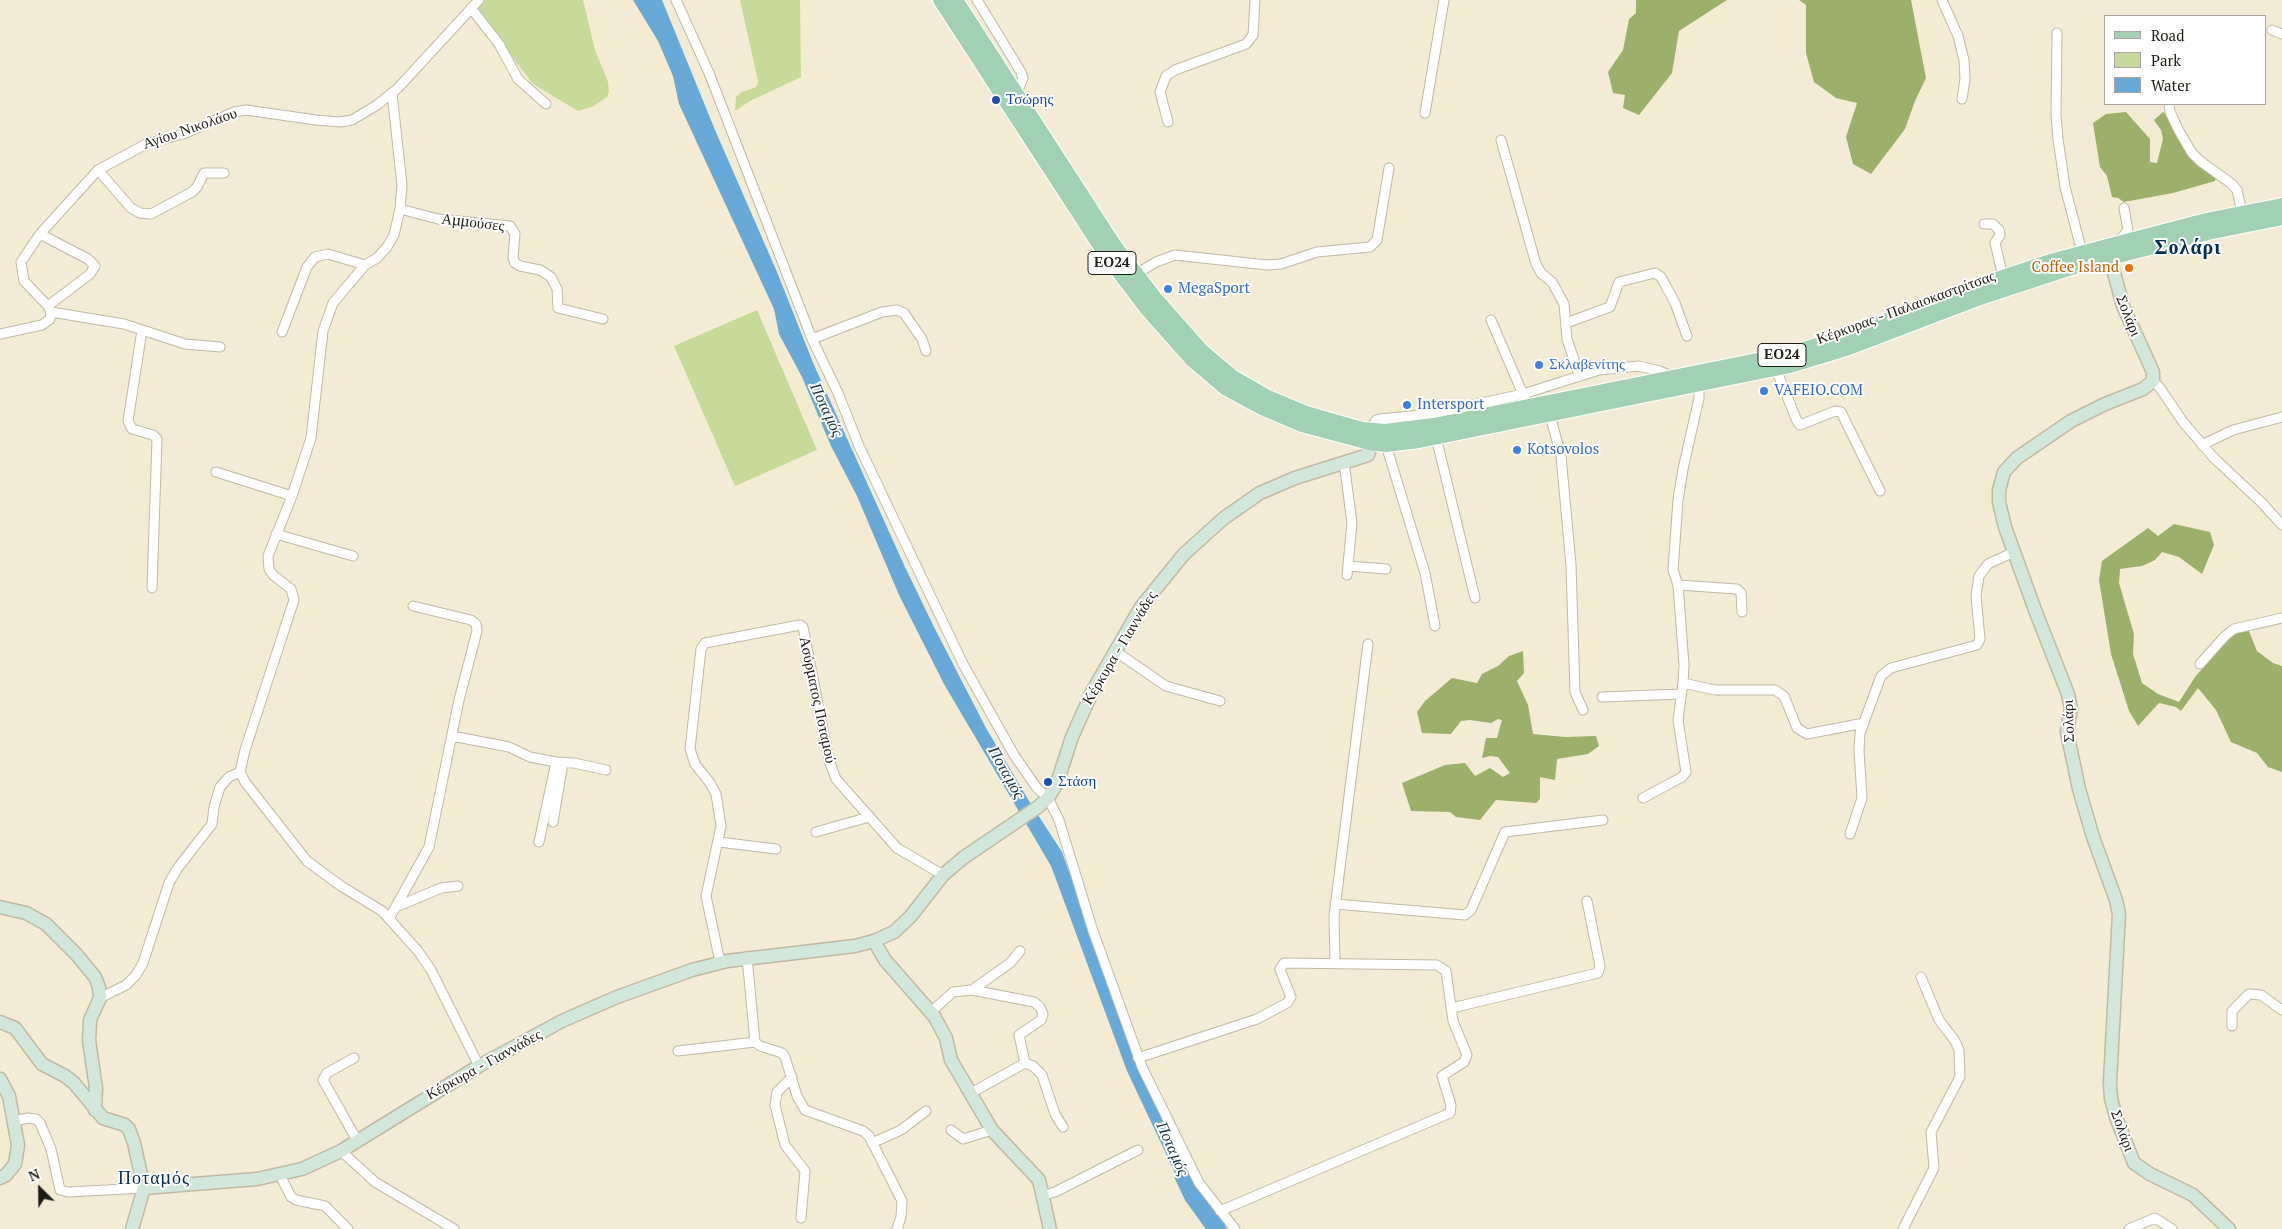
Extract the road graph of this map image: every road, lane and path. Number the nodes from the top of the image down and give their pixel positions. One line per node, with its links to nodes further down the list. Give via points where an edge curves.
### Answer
1 (480, 0): 9 (street, Αγίου Νικολάου)
2 (676, 0): 45 (street, via 709,73)
3 (940, 0): 57 (main road, Κέρκυρας - Παλαιοκαστρίτσας / ΕΟ24, via 1106,254 1146,308 1187,354 1214,379 1250,402 1302,425)
4 (956, 0): 14 (main road, Κέρκυρας - Παλαιοκαστρίτσας / ΕΟ24)
5 (978, 0): 14 (street, via 1022,75)
6 (1255, 0): 19 (street, via 1253,35 1246,44 1166,76 1160,92)
7 (1444, 0): 18 (street)
8 (1942, 0): 15 (street, via 1963,53 1965,80)
9 (471, 8): 13 (street, Αγίου Νικολάου); 16 (street, via 499,44 518,79)
10 (2272, 30): 12 (street)
11 (2057, 33): 32 (street, via 2058,139 2065,187)
12 (2282, 34)
13 (392, 93): 22 (street, Αγίου Νικολάου, via 368,111 347,121 246,110 234,112 186,133 146,144); 25 (street, via 402,185)
14 (1017, 93): 35 (main road, Κέρκυρας - Παλαιοκαστρίτσας / ΕΟ24)
15 (1962, 99)
16 (546, 104)
17 (2169, 105): 27 (street, via 2178,131 2192,153 2237,190)
18 (1425, 113)
19 (1168, 122)
20 (1502, 140): 40 (street, via 1536,264 1562,298)
21 (1389, 168): 35 (street, via 1377,240 1370,248 1317,252 1274,264 1175,255)
22 (98, 170): 23 (street, via 131,208 151,214 192,192 204,174); 30 (street, Αγίου Νικολάου)
23 (224, 173)
24 (2282, 205): 27 (main road, Κέρκυρας - Παλαιοκαστρίτσας / ΕΟ24)
25 (400, 208): 34 (street, via 394,235 387,248); 38 (street, Αμμούσες, via 438,218 510,226 514,234 515,263 540,270 551,277 557,289 558,308)
26 (2124, 208): 31 (street, via 2128,230)
27 (2242, 212): 31 (main road, Κέρκυρας - Παλαιοκαστρίτσας / ΕΟ24)
28 (2282, 218): 33 (main road, Κέρκυρας - Παλαιοκαστρίτσας / ΕΟ24)
29 (1984, 224): 36 (street, via 1993,224 1999,230 2000,235 1995,242)
30 (40, 234): 37 (street, Αγίου Νικολάου, via 24,255 20,268 26,285); 37 (street, via 88,259 95,266 93,272)
31 (2118, 242): 32 (main road, Κέρκυρας - Παλαιοκαστρίτσας / ΕΟ24); 33 (main road)
32 (2082, 252): 36 (main road, Κέρκυρας - Παλαιοκαστρίτσας / ΕΟ24)
33 (2110, 258): 48 (main road, Κέρκυρας - Παλαιοκαστρίτσας / ΕΟ24, via 2013,287 1849,348); 51 (main road, Σολάρι, via 2120,297 2153,372)
34 (365, 265): 42 (street, via 328,254 315,257 307,268); 63 (street, via 341,292 326,317 319,351 311,438)
35 (1136, 274): 57 (main road, Κέρκυρας - Παλαιοκαστρίτσας / ΕΟ24, via 1201,350 1233,377 1293,408)
36 (2003, 277): 50 (main road, Κέρκυρας - Παλαιοκαστρίτσας / ΕΟ24, via 1811,347)
37 (49, 309): 41 (street); 43 (street, via 50,319 42,325)
38 (603, 319)
39 (1491, 320): 53 (street)
40 (1566, 323): 44 (street, via 1608,309 1614,302 1619,282 1655,273 1675,303); 49 (street)
41 (142, 330): 46 (street, via 185,344); 70 (street, via 128,424 132,430 153,434 157,439)
42 (282, 332)
43 (0, 334)
44 (1687, 336)
45 (812, 339): 47 (street, via 882,312 897,310 904,313 922,339); 89 (street, via 963,664 1014,755)
46 (220, 347)
47 (926, 351)
48 (1776, 369): 52 (main road, Κέρκυρας - Παλαιοκαστρίτσας / ΕΟ24); 62 (street, via 1800,424 1841,412)
49 (1579, 375): 50 (street, via 1638,366); 53 (street)
50 (1675, 378): 53 (main road, Κέρκυρας - Παλαιοκαστρίτσας / ΕΟ24)
51 (2153, 381): 59 (street); 66 (main road, Σολάρι, via 2143,389 2059,428 2006,468 1999,502)
52 (1699, 384): 54 (main road, Κέρκυρας - Παλαιοκαστρίτσας / ΕΟ24); 69 (street, via 1678,500 1673,570)
53 (1526, 400): 56 (main road, Κέρκυρας - Παλαιοκαστρίτσας / ΕΟ24)
54 (1550, 415): 56 (main road, Κέρκυρας - Παλαιοκαστρίτσας / ΕΟ24); 83 (street, via 1561,456 1571,565 1575,692)
55 (2282, 416): 59 (street, via 2232,430)
56 (1434, 425): 57 (main road, Κέρκυρας - Παλαιοκαστρίτσας / ΕΟ24); 58 (main road, Κέρκυρας - Παλαιοκαστρίτσας / ΕΟ24); 71 (street)
57 (1369, 436): 58 (main road, Κέρκυρας - Παλαιοκαστρίτσας / ΕΟ24); 60 (main road)
58 (1386, 445): 75 (street, via 1425,573)
59 (2202, 445): 64 (street)
60 (1344, 462): 68 (street, via 1352,523 1348,570); 77 (main road, Κέρκυρα - Γιαννάδες, via 1266,490 1228,515 1184,554 1159,583)
61 (216, 472): 63 (street)
62 (1880, 491)
63 (292, 496): 65 (street)
64 (2282, 525)
65 (276, 534): 67 (street); 88 (street, via 268,556 269,569 291,590 294,600)
66 (2014, 552): 84 (street, via 1988,564 1979,576 1976,596 1980,639 1977,645 1886,671 1878,682); 144 (main road, Σολάρι, via 2068,694 2071,709 2067,732 2079,789 2119,914 2110,1082 2116,1117 2134,1163 2193,1195)
67 (353, 556)
68 (1386, 569)
69 (1678, 585): 73 (street, via 1737,588); 79 (street)
70 (152, 588)
71 (1475, 598)
72 (413, 606): 85 (street, via 471,620 477,628)
73 (1742, 612)
74 (2282, 618): 78 (street, via 2234,629)
75 (1435, 626)
76 (1368, 644): 102 (street)
77 (1115, 651): 82 (street, via 1166,686); 89 (main road, Κέρκυρα - Γιαννάδες, via 1084,707 1057,783)
78 (2200, 664)
79 (1683, 683): 80 (street); 84 (street, via 1715,690 1775,690 1788,702 1797,728 1806,734)
80 (1680, 694): 81 (street); 90 (street, via 1678,720 1686,772)
81 (1602, 697)
82 (1220, 701)
83 (1582, 710)
84 (1864, 723): 95 (street, via 1859,741 1862,798)
85 (452, 736): 86 (street, via 508,747 530,757); 103 (street, via 429,847)
86 (559, 762): 87 (street); 93 (street); 96 (street)
87 (606, 770)
88 (240, 772): 105 (street, via 307,861); 113 (street, via 229,777 220,787 212,824 169,883 143,963 136,975 126,985)
89 (1048, 798): 99 (main road, Κέρκυρα - Γιαννάδες, via 963,858); 122 (street, via 1059,820 1092,928)
90 (1643, 798)
91 (869, 817): 94 (street); 97 (street, Ασύρματος Ποταμού, via 839,783 832,770 800,625 708,642 702,646 690,749 694,764 716,794 721,826); 99 (street, Ασύρματος Ποταμού, via 900,851)
92 (1603, 820): 102 (street, via 1505,832 1471,910 1465,915)
93 (552, 822)
94 (816, 832)
95 (1850, 834)
96 (539, 842)
97 (719, 842): 98 (street); 109 (street, via 706,896)
98 (776, 849)
99 (943, 876): 106 (main road, Κέρκυρα - Γιαννάδες, via 902,926)
100 (458, 886): 103 (street, via 441,888)
101 (1587, 901): 114 (street, via 1600,966 1598,973)
102 (1335, 904): 110 (street)
103 (396, 907): 105 (street)
104 (0, 908): 113 (main road, via 26,913 46,924 89,968 99,987)
105 (389, 919): 124 (street, via 427,963)
106 (874, 942): 108 (main road, Κέρκυρα - Γιαννάδες, via 815,952); 116 (main road, via 885,960)
107 (1020, 951): 112 (street, via 1010,963)
108 (747, 957): 109 (main road, Κέρκυρα - Γιαννάδες); 119 (street)
109 (720, 962): 124 (main road, Κέρκυρα - Γιαννάδες, via 608,1000)
110 (1335, 963): 114 (street, via 1440,966 1447,974); 122 (street, via 1284,963 1281,972 1291,996 1287,1003 1257,1018)
111 (1921, 977): 151 (street, via 1939,1020 1955,1041 1960,1077 1932,1132 1934,1168)
112 (972, 990): 116 (street, via 953,992); 123 (street, via 1032,1001 1040,1007 1041,1020 1021,1032 1019,1037)
113 (100, 998): 128 (main road, via 90,1020 89,1040)
114 (1452, 1008): 142 (street, via 1455,1026 1467,1055 1464,1062 1442,1076 1451,1105 1450,1113)
115 (2282, 1010): 118 (street, via 2261,995 2249,994 2232,1011)
116 (931, 1012): 127 (main road, via 946,1038 951,1060)
117 (0, 1022): 128 (main road, via 15,1028 42,1064 69,1079)
118 (2232, 1026)
119 (755, 1042): 120 (street); 125 (street, via 782,1053)
120 (678, 1051)
121 (354, 1058): 134 (street, via 326,1073 323,1080)
122 (1138, 1058): 142 (street, via 1200,1183)
123 (1025, 1062): 127 (street); 131 (street, via 1042,1076)
124 (479, 1066): 134 (main road, Κέρκυρα - Γιαννάδες)
125 (792, 1077): 135 (street, via 805,1110 863,1131); 143 (street, via 777,1092 775,1105 785,1145 805,1171)
126 (0, 1079): 130 (main road, via 9,1096)
127 (971, 1093): 133 (main road)
128 (96, 1110): 140 (main road, via 106,1120 129,1129)
129 (926, 1111): 135 (street, via 901,1130)
130 (14, 1121): 139 (main road, via 17,1156 12,1169); 140 (street, via 28,1118 40,1123 51,1148 60,1190)
131 (1063, 1127)
132 (951, 1130): 133 (street, via 963,1139)
133 (992, 1130): 141 (main road, via 1039,1180)
134 (358, 1142): 137 (main road, Κέρκυρα - Γιαννάδες)
135 (872, 1143): 148 (street, via 902,1201)
136 (1138, 1150): 141 (street)
137 (341, 1151): 138 (main road, Κέρκυρα - Γιαννάδες); 147 (street, via 375,1182)
138 (280, 1175): 140 (main road, Κέρκυρα - Γιαννάδες); 146 (street, via 291,1197 325,1206)
139 (0, 1178)
140 (144, 1188): 145 (main road)
141 (1044, 1195): 149 (main road)
142 (1220, 1211): 150 (street)
143 (801, 1218)
144 (2224, 1227)
145 (132, 1229)
146 (348, 1229)
147 (454, 1229)
148 (897, 1229)
149 (1050, 1229)
150 (1235, 1229)
151 (1903, 1229)
152 (2128, 1229): 153 (street, via 2155,1218)
153 (2172, 1229)

